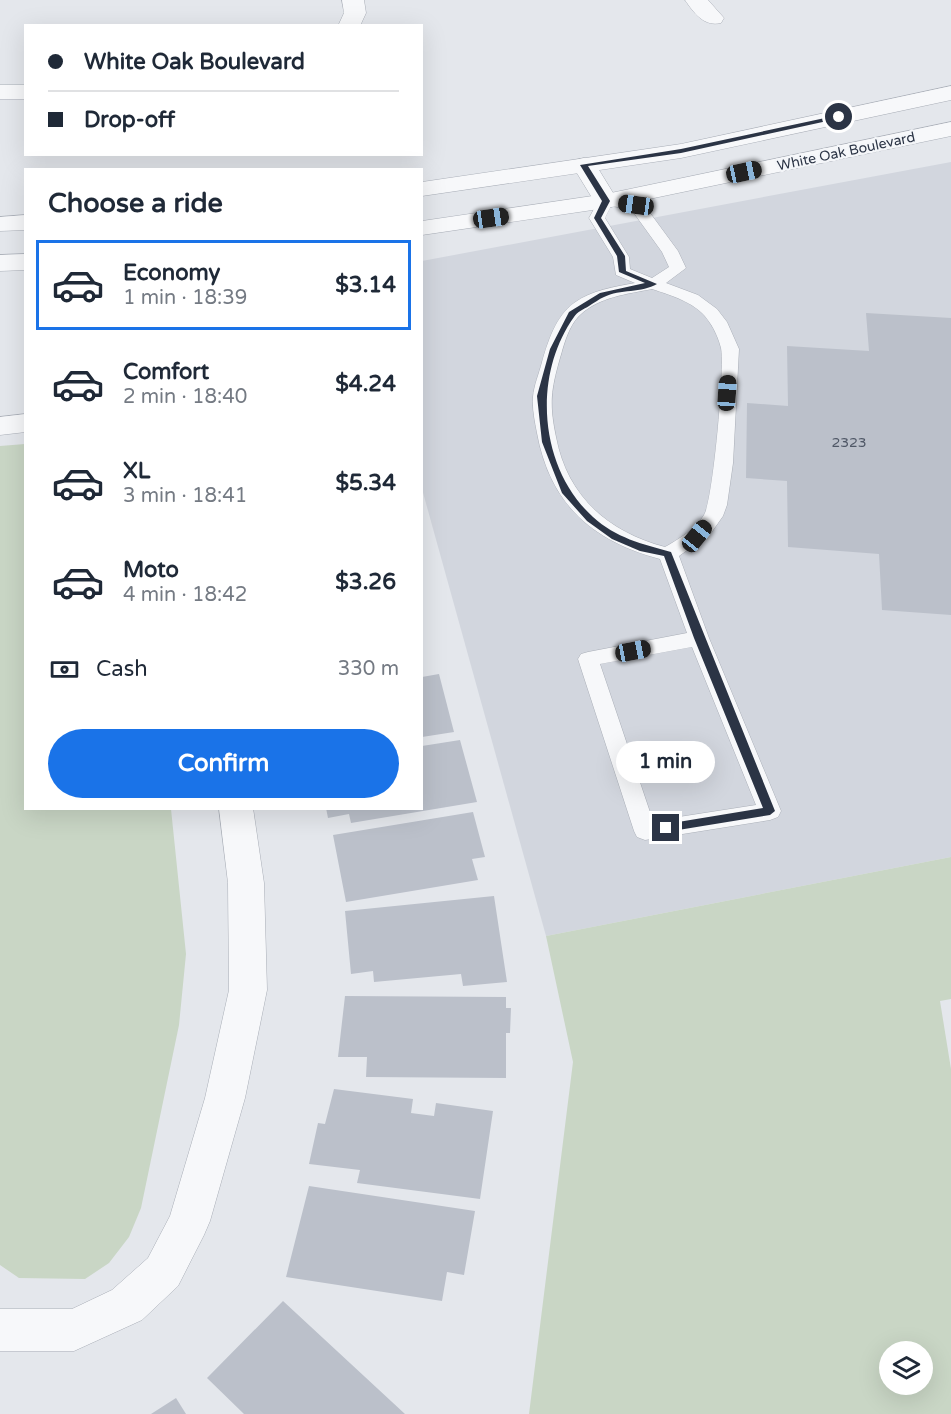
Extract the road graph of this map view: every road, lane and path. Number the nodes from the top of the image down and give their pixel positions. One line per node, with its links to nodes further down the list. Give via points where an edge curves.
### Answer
1 (352, 0): 4 (street, via 355,14)
2 (696, 0): 3 (street)
3 (713, 18)
4 (350, 24)
5 (0, 92): 6 (street)
6 (24, 92)
7 (951, 93): 9 (street, via 681,151)
8 (951, 129): 11 (street, White Oak Boulevard)
9 (584, 165): 10 (street); 11 (street)
10 (423, 189)
11 (606, 201): 14 (street, White Oak Boulevard); 17 (lane, via 597,218 621,256 622,272); 17 (lane, via 636,205 670,251 678,268)
12 (24, 222): 13 (street)
13 (0, 224)
14 (423, 228)
15 (24, 262): 16 (street)
16 (0, 263)
17 (653, 284): 20 (lane, via 708,307 724,330 730,349 715,513 697,536); 20 (lane, via 603,294 572,314 554,349 541,396 546,442 565,490 590,519 615,537)
18 (24, 423): 19 (street)
19 (0, 426)
20 (668, 554): 21 (lane)
21 (699, 638): 21 (lane, via 770,811 645,831 588,659)
22 (236, 810): 23 (street, via 246,883 248,990 225,1098 189,1221 164,1272 127,1305 74,1330)
23 (0, 1330)

